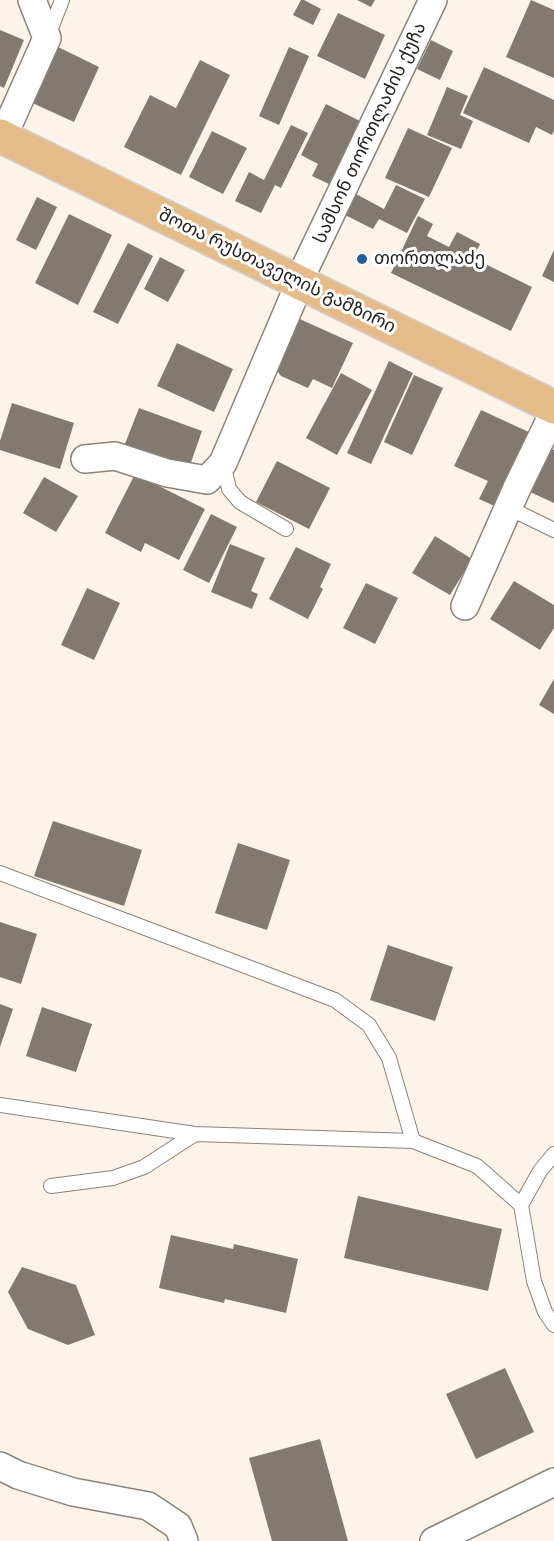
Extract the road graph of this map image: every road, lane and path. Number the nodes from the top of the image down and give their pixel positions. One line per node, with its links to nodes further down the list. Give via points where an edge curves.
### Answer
1 (32, 0): 4 (street)
2 (62, 0): 4 (lane)
3 (433, 0): 6 (street, სამსონ თორთლაძის ქუჩა)
4 (47, 38): 5 (street)
5 (3, 125): 6 (main road, შოთა რუსთაველის გამზირი)
6 (303, 274): 7 (main road, შოთა რუსთაველის გამზირი); 8 (main road, შოთა რუსთაველის გამზირი); 11 (street, სამსონ თორთლაძის ქუჩა)
7 (554, 382)
8 (554, 407)
9 (554, 412): 12 (street)
10 (85, 459): 11 (street, via 115,456 167,473 207,480)
11 (223, 463): 13 (lane, via 229,489 240,502)
12 (509, 508): 14 (lane); 15 (street)
13 (286, 529)
14 (554, 530)
15 (465, 606)
16 (0, 873): 19 (lane, via 335,1000 369,1024 389,1058)
17 (0, 1105): 18 (lane)
18 (195, 1134): 19 (lane); 21 (lane, via 144,1167 113,1178)
19 (413, 1141): 22 (lane, via 477,1166)
20 (554, 1154): 22 (lane)
21 (51, 1186)
22 (521, 1205): 23 (lane, via 534,1281)
23 (554, 1325)
24 (0, 1466): 26 (street, via 73,1492 148,1506 178,1526)
25 (554, 1482): 27 (street)
26 (184, 1541)
27 (434, 1541)

